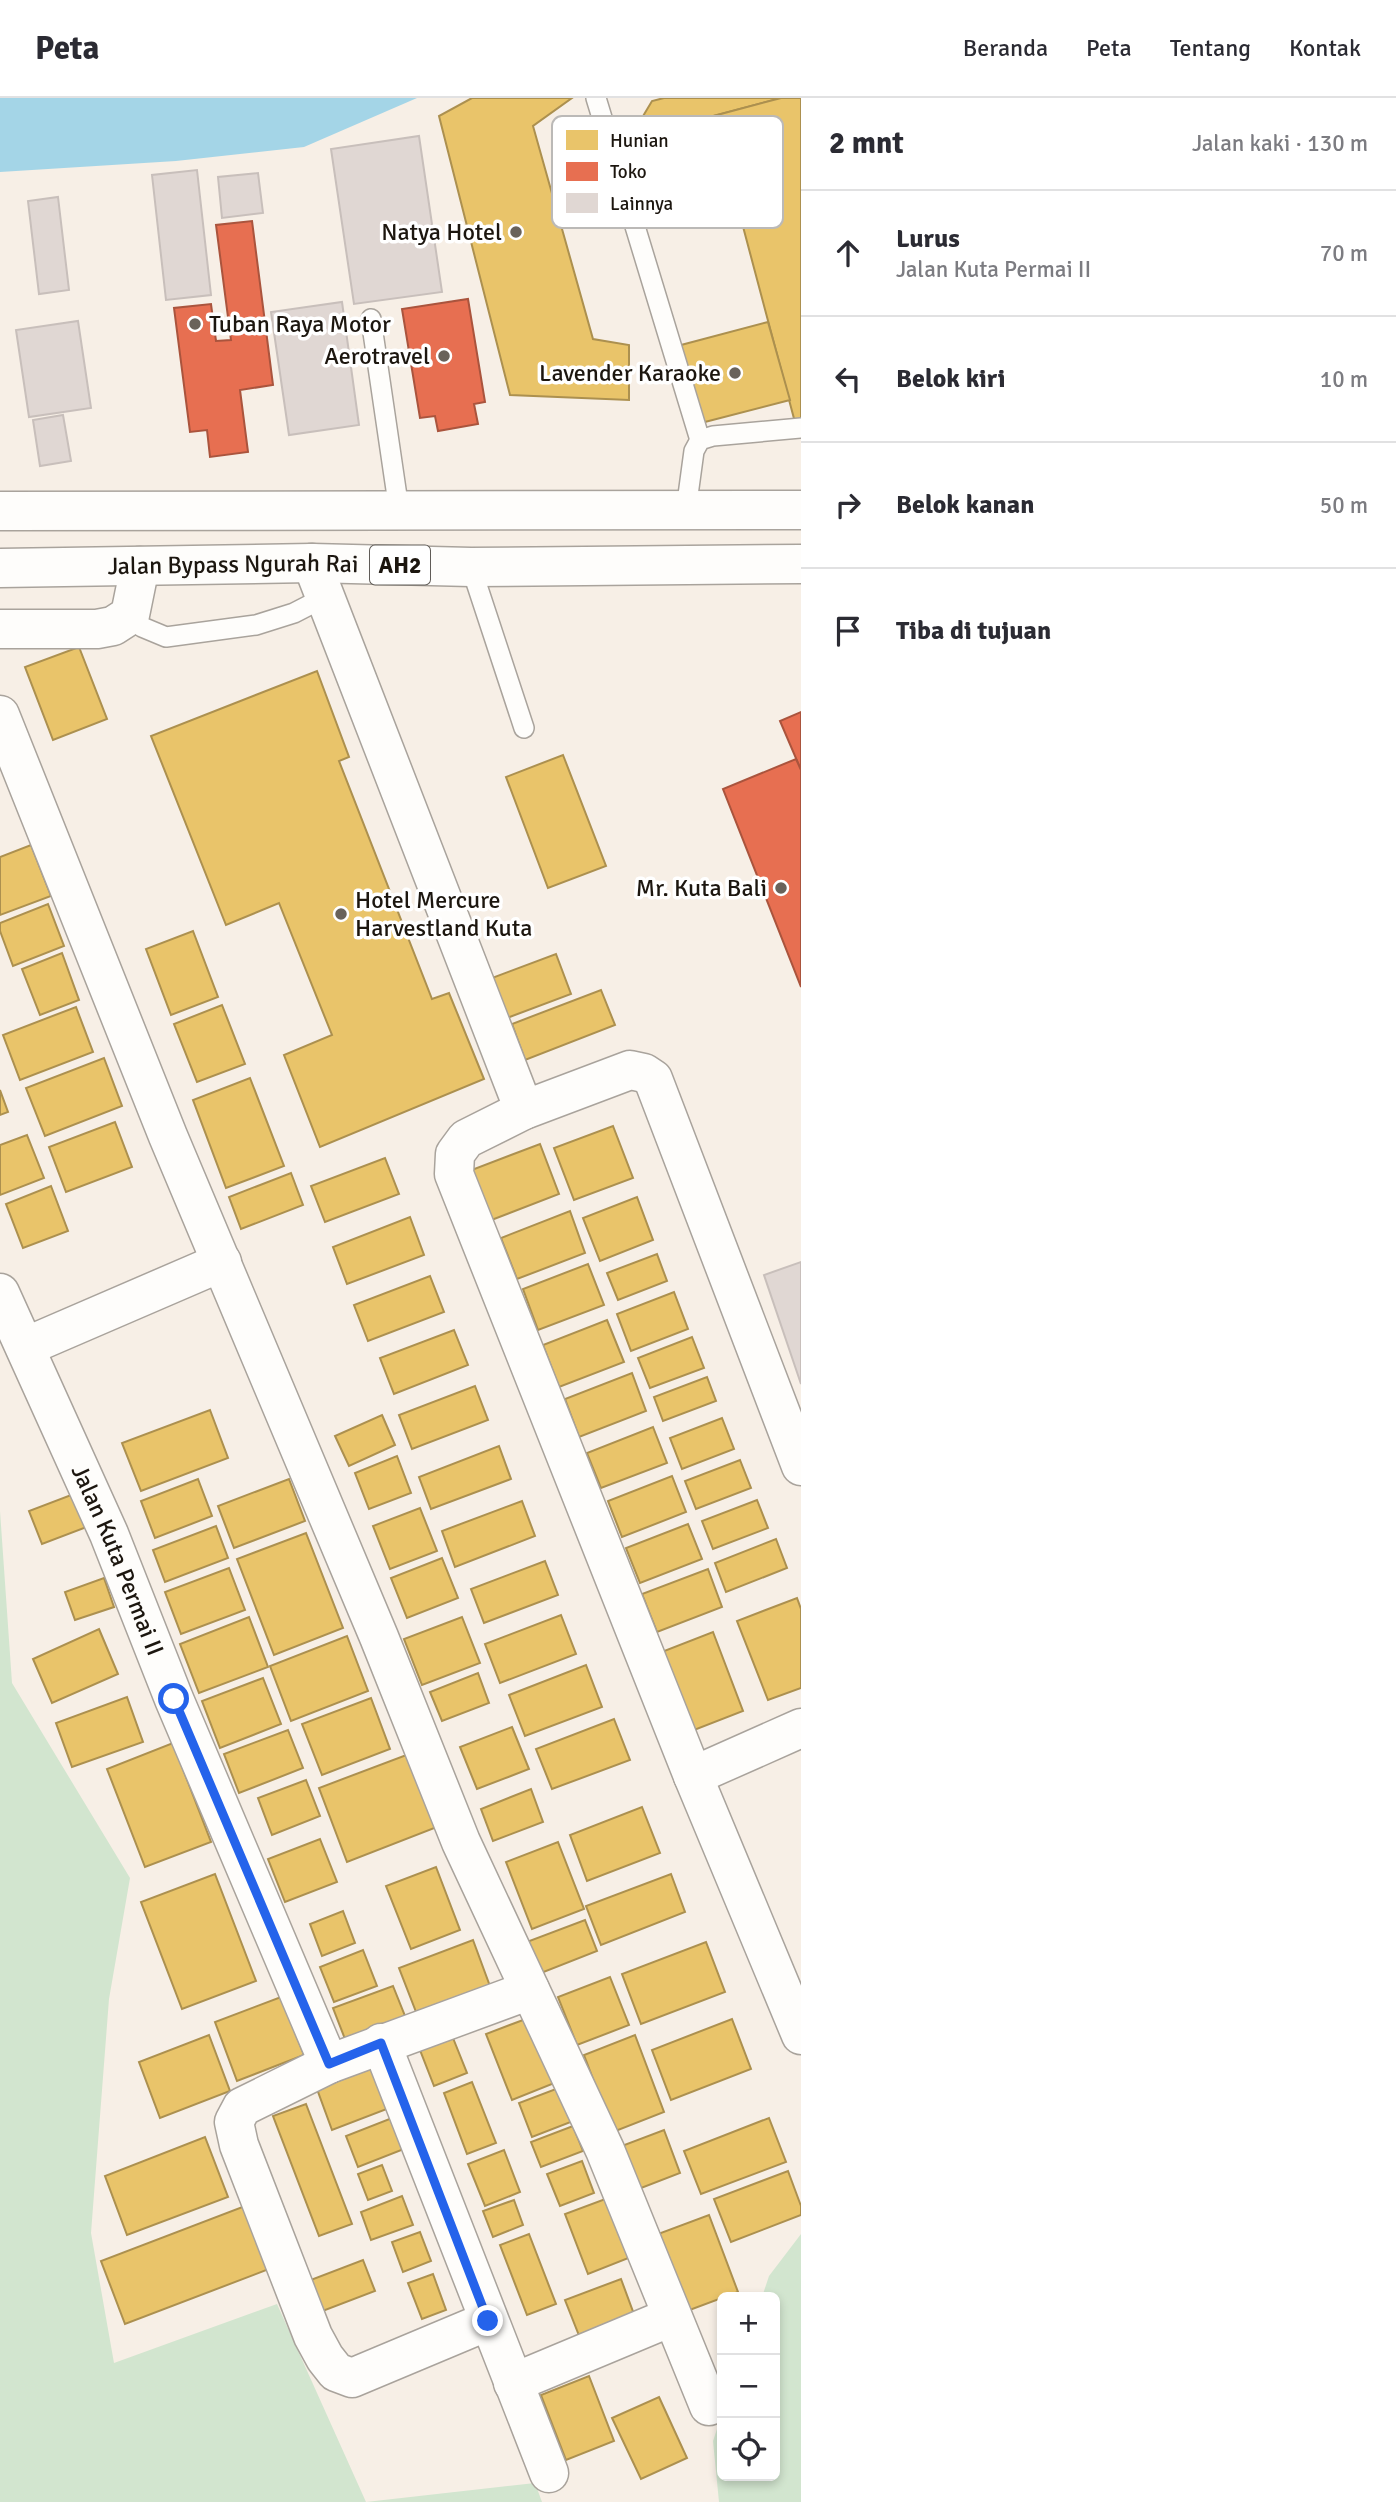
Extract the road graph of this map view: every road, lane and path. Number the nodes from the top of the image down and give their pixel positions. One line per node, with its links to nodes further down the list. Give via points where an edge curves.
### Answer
1 (596, 98): 2 (lane)
2 (601, 116)
3 (636, 228): 6 (lane)
4 (371, 319): 7 (lane)
5 (801, 428): 6 (lane)
6 (700, 440): 8 (lane, via 694,451)
7 (398, 510): 8 (main road, AH2); 10 (main road, AH2)
8 (686, 510): 9 (main road, AH2)
9 (801, 510)
10 (0, 511)
11 (801, 564): 13 (main road, Jalan Bypass Ngurah Rai / AH2)
12 (140, 566): 14 (main road, Jalan Bypass Ngurah Rai / AH2); 15 (main road, Jalan Bypass Ngurah Rai / AH2); 16 (main road)
13 (471, 567): 15 (main road, Jalan Bypass Ngurah Rai / AH2); 19 (lane)
14 (0, 568)
15 (319, 580): 16 (lane, via 294,613 257,625 166,637 142,627); 20 (main road)
16 (130, 615): 17 (main road, via 97,629)
17 (0, 629)
18 (0, 715): 21 (main road)
19 (524, 728)
20 (524, 1110): 24 (main road, via 630,1070 653,1079); 26 (main road, via 466,1139 455,1154 454,1174)
21 (222, 1262): 23 (main road); 27 (main road, via 461,1842)
22 (0, 1293): 23 (main road, Jalan Kuta Permai II)
23 (25, 1347): 30 (main road, Jalan Kuta Permai II, via 109,1534)
24 (801, 1466)
25 (801, 1728): 26 (main road)
26 (693, 1776): 28 (main road)
27 (530, 1990): 29 (main road); 31 (main road, via 605,2150)
28 (801, 2035)
29 (381, 2043): 30 (main road); 32 (main road)
30 (329, 2064): 32 (main road, via 242,2107 234,2122 290,2282 325,2358 335,2372 352,2378)
31 (671, 2317): 33 (main road); 34 (main road)
32 (488, 2321): 33 (main road)
33 (513, 2383): 35 (main road)
34 (709, 2406)
35 (549, 2473)

